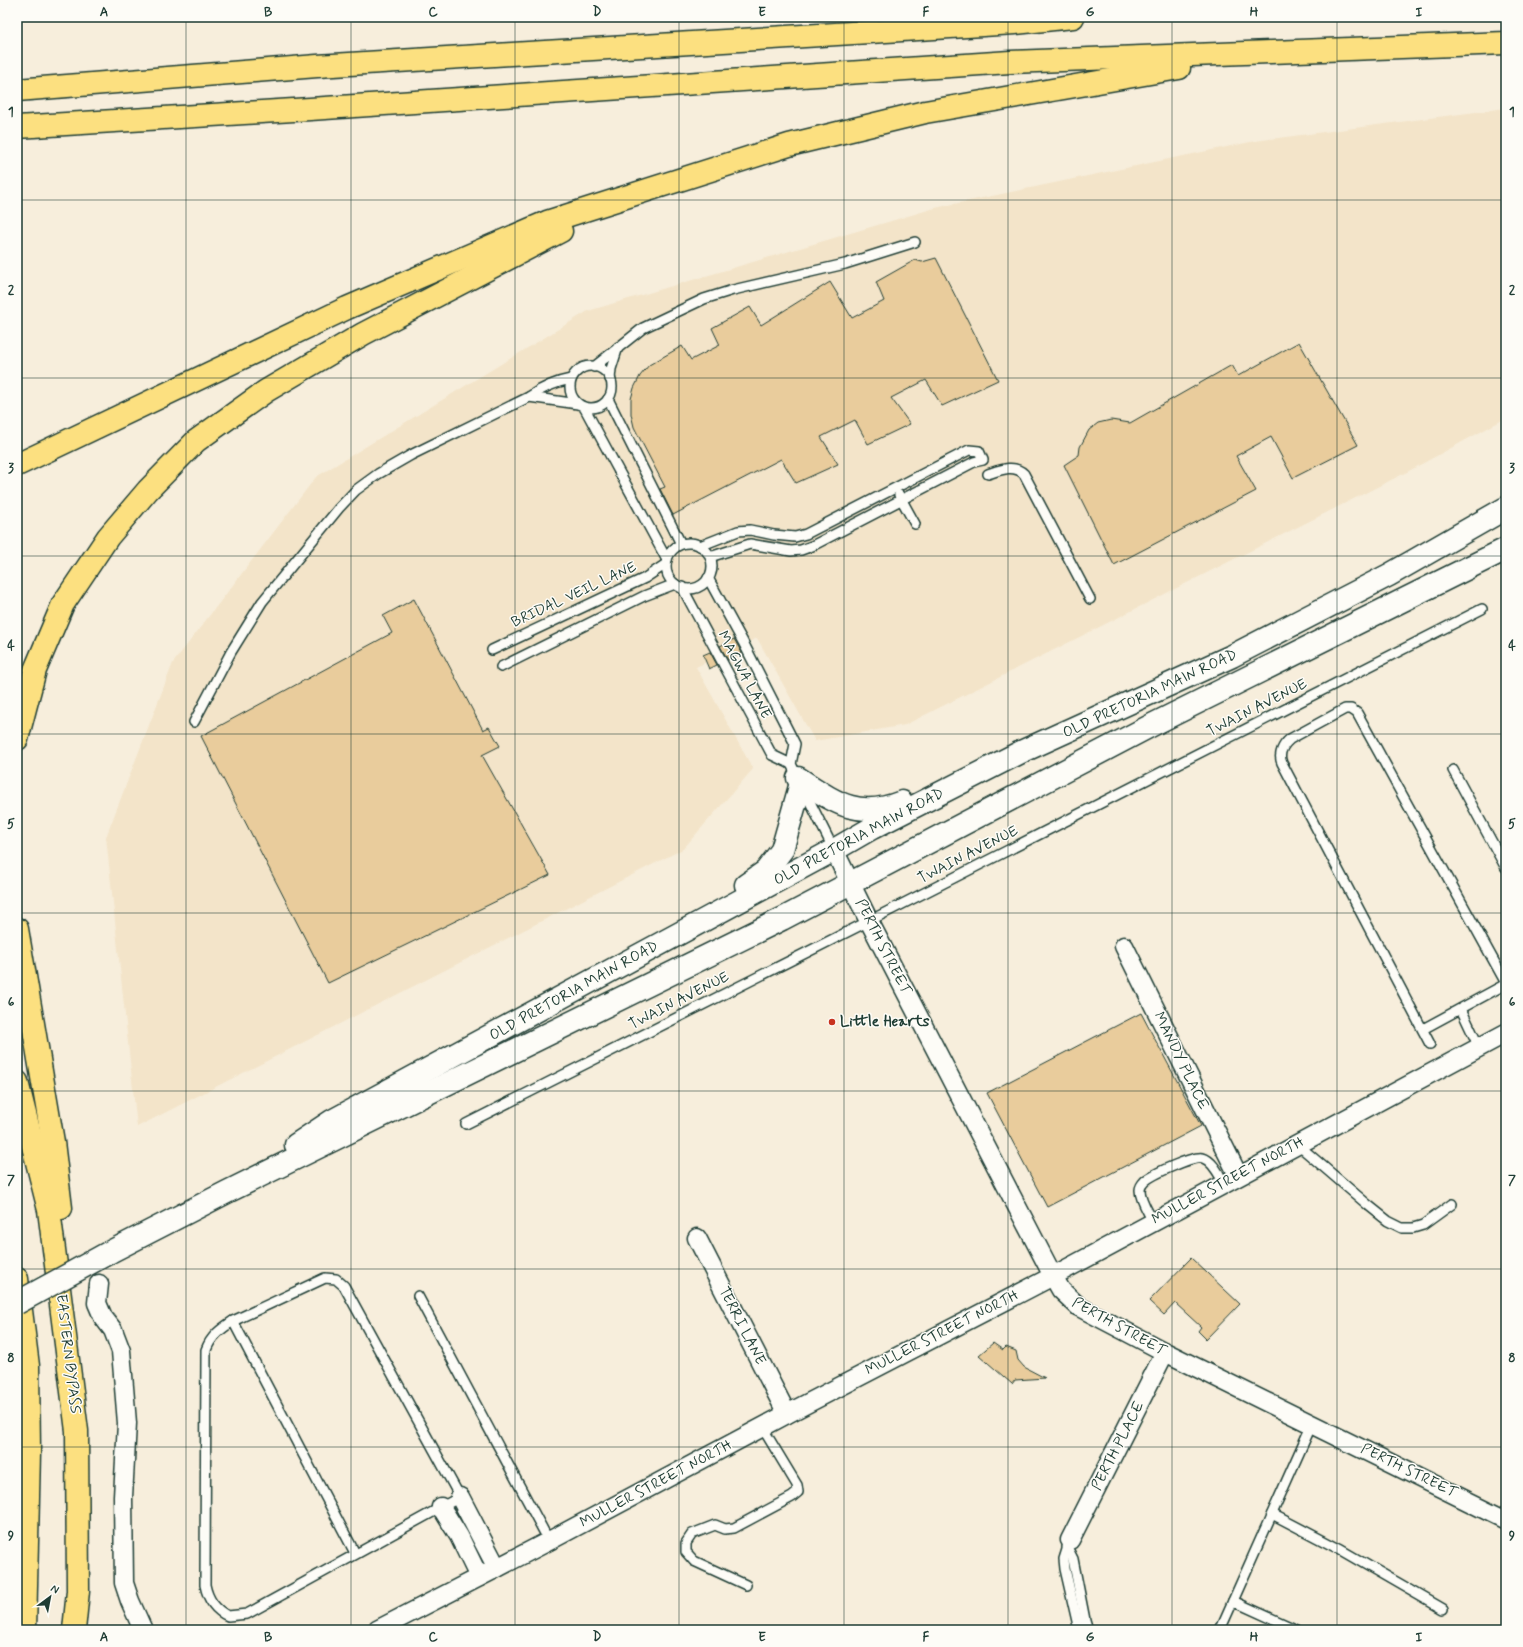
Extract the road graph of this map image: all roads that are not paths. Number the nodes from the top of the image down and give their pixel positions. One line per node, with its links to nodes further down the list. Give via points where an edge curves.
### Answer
1 (1073, 17): 4 (highway, via 1015,23 317,66)
2 (1506, 43): 3 (highway)
3 (1307, 51): 5 (highway, via 1010,62); 6 (highway, via 1153,72 926,112 789,145)
4 (17, 90)
5 (17, 127)
6 (631, 195): 15 (highway, via 547,222 347,308); 37 (highway, via 363,334 266,391 196,441 148,490 108,537 63,604 35,670)
7 (914, 242): 8 (lane, via 845,264 704,298 643,328)
8 (618, 347): 9 (lane); 11 (lane)
9 (594, 367): 10 (lane, via 581,369); 11 (lane, via 601,369)
10 (571, 379): 12 (lane, via 555,382); 14 (lane, via 570,392)
11 (610, 379): 13 (lane, via 612,386)
12 (529, 397): 14 (lane); 36 (lane, via 411,455 356,490 262,602 231,652)
13 (608, 399): 14 (lane, via 604,404 591,409); 22 (lane)
14 (581, 406): 27 (lane, MAGWA LANE)
15 (17, 465)
16 (988, 474): 30 (lane, via 1010,468 1020,470 1024,474)
17 (894, 487): 18 (lane); 18 (lane, via 969,450 979,451 981,454 983,460 974,462); 21 (lane, via 806,534 795,537)
18 (902, 499): 20 (lane); 24 (lane, via 801,550 782,550)
19 (1506, 508): 38 (main road, OLD PRETORIA MAIN ROAD, via 1389,575 1232,656)
20 (915, 524)
21 (767, 533): 23 (lane, via 738,531); 24 (lane)
22 (681, 544): 23 (lane, via 694,543); 27 (lane, via 674,549)
23 (700, 546): 26 (lane)
24 (766, 546): 26 (lane, via 750,544)
25 (1506, 549): 43 (main road, OLD PRETORIA MAIN ROAD, via 1154,724)
26 (710, 557): 28 (lane, via 711,571)
27 (667, 562): 29 (lane, MAGWA LANE, via 670,578); 31 (lane, BRIDAL VEIL LANE, via 645,578)
28 (708, 578): 29 (lane, via 697,587); 40 (lane, MAGWA LANE, via 795,744)
29 (679, 586): 33 (lane, BRIDAL VEIL LANE, via 644,596); 40 (lane, MAGWA LANE, via 772,756)
30 (1090, 600)
31 (586, 606): 33 (lane); 34 (lane, BRIDAL VEIL LANE)
32 (1482, 609): 44 (lane, TWAIN AVENUE)
33 (593, 621): 35 (lane, BRIDAL VEIL LANE)
34 (492, 650)
35 (501, 667)
36 (194, 722)
37 (17, 739)
38 (996, 765): 40 (main road, via 889,808 874,810 859,810 828,797); 41 (main road, OLD PRETORIA MAIN ROAD)
39 (1453, 770): 42 (lane)
40 (797, 775): 41 (lane); 46 (main road, via 782,850 771,866)
41 (834, 850): 43 (street, PERTH STREET); 46 (main road, OLD PRETORIA MAIN ROAD)
42 (1506, 868)
43 (850, 882): 44 (street, PERTH STREET); 58 (main road, OLD PRETORIA MAIN ROAD, via 782,919)
44 (870, 921): 55 (lane, TWAIN AVENUE); 62 (street, PERTH STREET)
45 (17, 929): 72 (highway, via 61,1209)
46 (666, 940): 58 (main road, OLD PRETORIA MAIN ROAD, via 332,1121)
47 (1124, 946): 57 (street, MANDY PLACE)
48 (1506, 984): 49 (lane); 50 (lane, via 1357,713 1347,708 1293,736 1285,743 1280,760)
49 (1461, 1009): 50 (lane); 53 (lane)
50 (1423, 1029): 52 (lane)
51 (1506, 1033): 53 (street, MULLER STREET NORTH)
52 (1430, 1044)
53 (1479, 1047): 56 (street, MULLER STREET NORTH)
54 (17, 1082): 72 (highway, EASTERN BYPASS, via 49,1210)
55 (466, 1124)
56 (1297, 1144): 57 (street, MULLER STREET NORTH); 59 (lane, via 1368,1205 1388,1221 1402,1228 1414,1228 1423,1224)
57 (1231, 1179): 60 (street, MULLER STREET NORTH); 60 (lane, via 1205,1159 1195,1157 1144,1181 1140,1190)
58 (227, 1192): 66 (main road, OLD PRETORIA MAIN ROAD, bridge)
59 (1452, 1204)
60 (1153, 1222): 62 (street, MULLER STREET NORTH)
61 (697, 1238): 69 (street, TERRI LANE)
62 (1053, 1276): 68 (street, PERTH STREET, via 1060,1290 1078,1307); 69 (street, MULLER STREET NORTH)
63 (17, 1279): 86 (highway, via 28,1366 29,1452)
64 (99, 1284): 88 (street, via 97,1303 113,1330 121,1351 127,1424 123,1496 124,1583)
65 (418, 1296): 77 (lane)
66 (17, 1303)
67 (234, 1321): 73 (lane, via 320,1280 339,1280); 79 (lane); 79 (lane, via 212,1338 206,1350 205,1585 210,1600 221,1613 228,1616 247,1614)
68 (1165, 1352): 70 (street, PERTH STREET); 78 (street, PERTH PLACE)
69 (787, 1414): 71 (street, MULLER STREET NORTH)
70 (1312, 1424): 75 (lane); 76 (street, PERTH STREET)
71 (762, 1427): 77 (street, MULLER STREET NORTH); 83 (lane, via 797,1485 798,1492 734,1528 725,1529 715,1525 692,1534 686,1543 686,1552 694,1561)
72 (77, 1431): 87 (highway, EASTERN BYPASS, via 78,1591)
73 (460, 1496): 74 (lane); 81 (street)
74 (441, 1507): 79 (lane); 82 (street)
75 (1272, 1514): 84 (lane); 85 (lane)
76 (1506, 1520)
77 (549, 1541): 81 (street, MULLER STREET NORTH)
78 (1069, 1544): 90 (lane, via 1064,1559 1065,1569); 91 (lane)
79 (355, 1553)
80 (17, 1556): 86 (highway)
81 (497, 1568): 82 (street, MULLER STREET NORTH)
82 (479, 1577): 89 (street, MULLER STREET NORTH)
83 (746, 1585)
84 (1233, 1601): 92 (lane); 93 (lane)
85 (1443, 1609)
86 (24, 1630)
87 (74, 1630)
88 (143, 1630)
89 (377, 1630)
90 (1079, 1630)
91 (1088, 1630)
92 (1220, 1630)
93 (1297, 1630)

